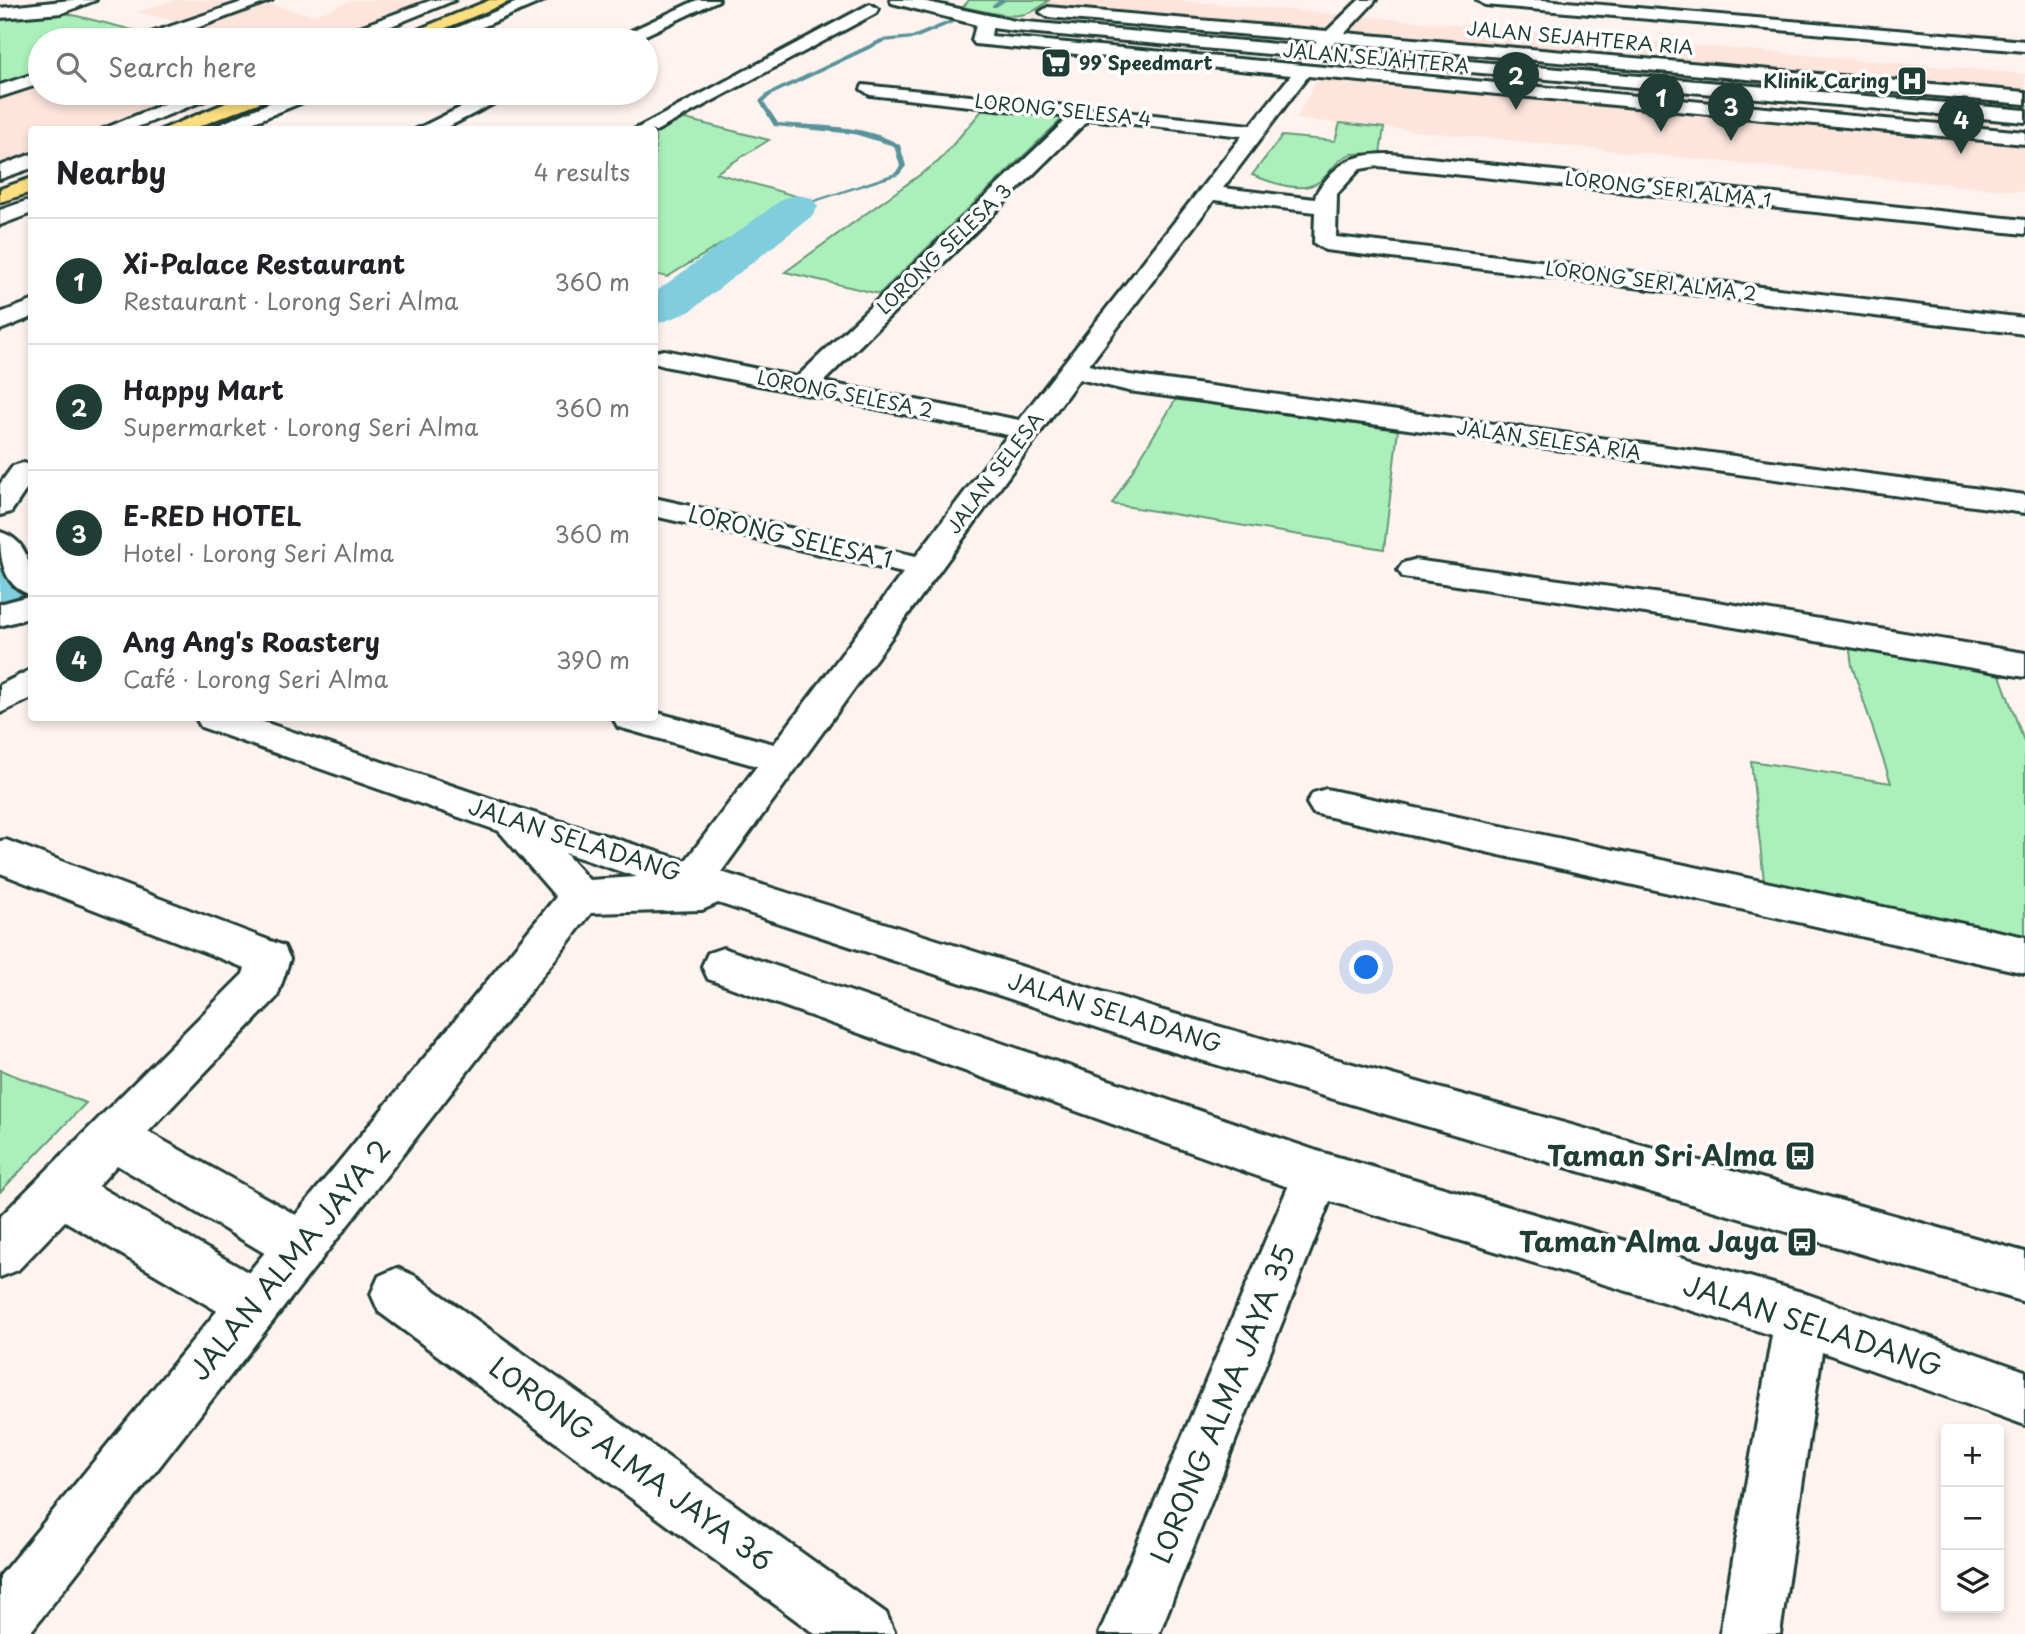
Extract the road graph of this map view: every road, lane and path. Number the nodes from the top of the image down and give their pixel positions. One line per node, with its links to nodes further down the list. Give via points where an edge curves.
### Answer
1 (88, 0): 12 (street, via 62,8)
2 (264, 0): 14 (street)
3 (447, 0): 15 (street)
4 (505, 0): 16 (main road)
5 (537, 0): 17 (street)
6 (711, 0): 18 (street)
7 (898, 0): 13 (street, JALAN SEJAHTERA)
8 (1368, 0): 19 (street, JALAN SELESA)
9 (1485, 0): 20 (street)
10 (847, 5): 40 (street, via 870,9)
11 (1048, 12): 19 (street, JALAN SEJAHTERA RIA)
12 (0, 13)
13 (981, 21): 21 (street, JALAN SEJAHTERA); 21 (street, JALAN SEJAHTERA, via 981,40)
14 (183, 28)
15 (374, 28)
16 (433, 28)
17 (467, 28)
18 (648, 28)
19 (1331, 37): 21 (street, JALAN SELESA); 26 (street, JALAN SEJAHTERA RIA)
20 (2025, 46)
21 (1309, 62): 23 (street, JALAN SEJAHTERA); 31 (street); 41 (street, JALAN SELESA)
22 (28, 82): 25 (street)
23 (1715, 88): 31 (street); 33 (street, JALAN SEJAHTERA)
24 (870, 89): 32 (street, LORONG SELESA 4)
25 (0, 92)
26 (2025, 98)
27 (175, 105): 34 (street)
28 (235, 105): 37 (main road)
29 (278, 105): 38 (street)
30 (479, 105): 39 (street)
31 (1721, 110): 42 (street)
32 (1084, 113): 41 (street, LORONG SELESA 4); 57 (street, LORONG SELESA 3)
33 (2025, 116)
34 (138, 119): 35 (street); 36 (street)
35 (121, 126)
36 (173, 126)
37 (181, 126)
38 (227, 126)
39 (434, 126)
40 (651, 126)
41 (1256, 132): 46 (street, JALAN SELESA)
42 (2025, 138)
43 (28, 162): 44 (street)
44 (0, 173)
45 (28, 186): 47 (main road)
46 (1214, 186): 48 (street); 56 (street, JALAN SELESA)
47 (0, 196)
48 (1325, 201): 51 (street, LORONG SERI ALMA 1, via 1346,166 1362,159 1391,160); 54 (street, LORONG SERI ALMA 2, via 1325,243)
49 (28, 207): 50 (street)
50 (0, 218)
51 (2025, 228)
52 (28, 310): 53 (street)
53 (0, 322)
54 (2025, 326)
55 (664, 358): 57 (street, LORONG SELESA 2)
56 (1075, 370): 58 (street, JALAN SELESA); 60 (street, JALAN SELESA RIA, via 1129,383)
57 (803, 386): 58 (street, LORONG SELESA 2)
58 (1026, 430): 64 (street, JALAN SELESA)
59 (19, 467): 61 (street)
60 (2025, 504)
61 (0, 506)
62 (658, 508): 64 (street, LORONG SELESA 1)
63 (0, 542): 66 (street)
64 (925, 568): 74 (street, JALAN SELESA)
65 (1414, 570): 69 (street, via 1705,611)
66 (28, 580)
67 (28, 607): 68 (street)
68 (0, 615)
69 (2025, 665)
70 (28, 684): 71 (street)
71 (0, 701)
72 (223, 721): 76 (street, JALAN SELADANG)
73 (642, 721): 74 (street)
74 (779, 759): 78 (street, JALAN SELESA)
75 (1326, 803): 81 (street)
76 (513, 821): 78 (street, JALAN SELADANG); 79 (street)
77 (0, 858): 83 (street, via 6,856 269,959 262,984)
78 (694, 878): 80 (street, JALAN SELADANG)
79 (580, 897): 80 (street, via 684,892); 86 (street, JALAN ALMA JAYA 2)
80 (760, 900): 88 (street, JALAN SELADANG, via 1160,1029)
81 (2025, 954)
82 (723, 966): 84 (street, JALAN SELADANG)
83 (112, 1137): 85 (street); 86 (street)
84 (1317, 1174): 91 (street, JALAN SELADANG); 95 (street, LORONG ALMA JAYA 35)
85 (60, 1191): 87 (street); 90 (street)
86 (301, 1246): 90 (street, JALAN ALMA JAYA 2)
87 (0, 1252)
88 (2025, 1277)
89 (397, 1294): 94 (street, LORONG ALMA JAYA 36)
90 (254, 1304): 93 (street, JALAN ALMA JAYA 2)
91 (1801, 1318): 92 (street, JALAN SELADANG); 96 (street)
92 (2025, 1398)
93 (0, 1623)
94 (865, 1634)
95 (1129, 1634)
96 (1750, 1634)

